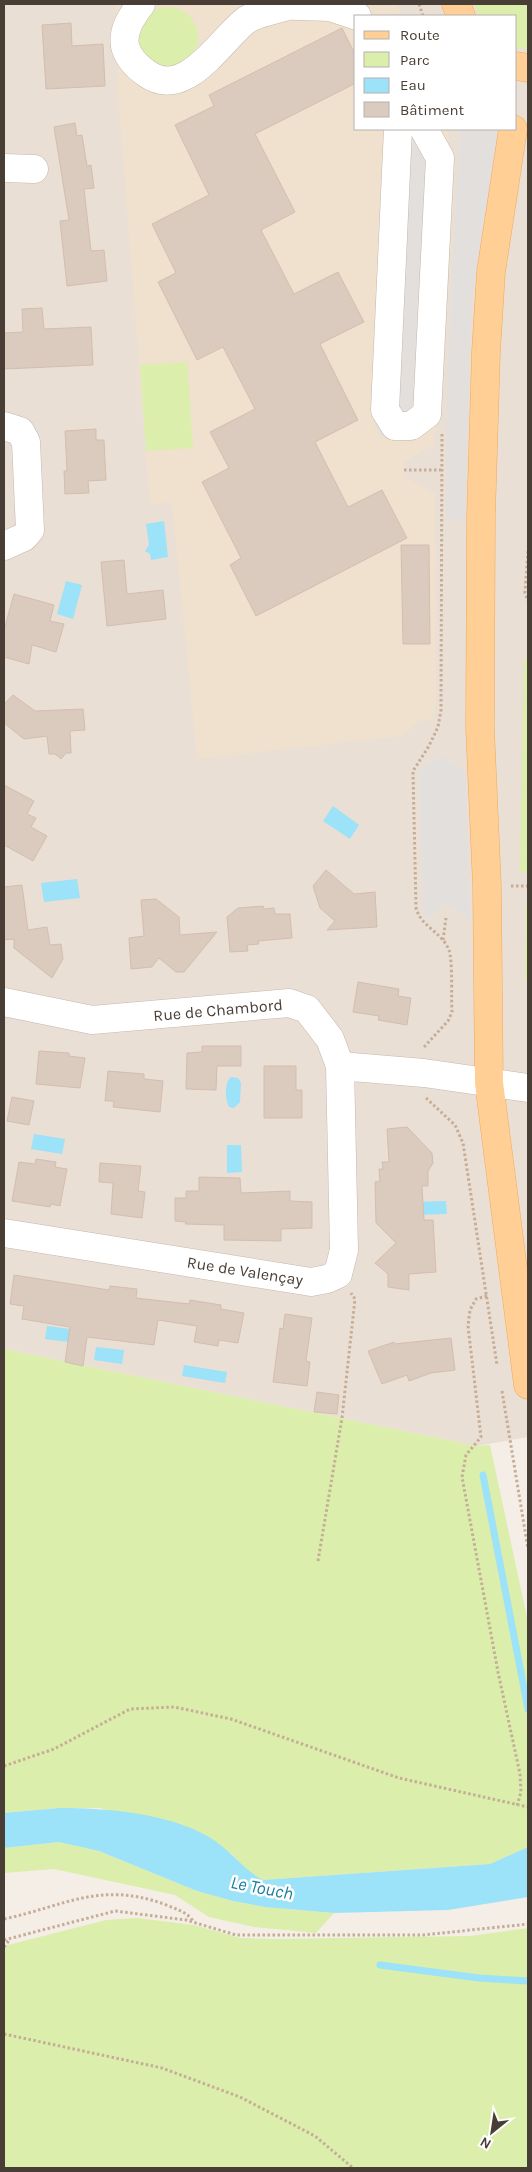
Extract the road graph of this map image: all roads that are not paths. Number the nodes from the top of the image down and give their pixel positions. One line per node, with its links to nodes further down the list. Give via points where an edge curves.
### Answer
1 (141, 4): 3 (street, via 128,22 125,45 134,64 154,78 178,80 198,68 246,20)
2 (260, 4): 3 (street)
3 (288, 6): 4 (street, via 330,7)
4 (354, 15)
5 (513, 130): 11 (main road)
6 (428, 136): 7 (street); 7 (street, via 440,158 427,414 411,426 394,426 385,410)
7 (398, 137)
8 (528, 162): 11 (main road)
9 (4, 168): 10 (street)
10 (34, 169)
11 (498, 233): 16 (main road, via 491,272 486,352 481,535 480,728 487,886)
12 (4, 426): 13 (street, via 20,431 26,442 31,525 24,537)
13 (4, 546)
14 (4, 1002): 15 (street, Rue de Chambord, via 92,1020 289,1003 307,1009 330,1039)
15 (340, 1066): 16 (street, via 424,1073); 18 (street, Rue de Valençay, via 344,1250 338,1274 311,1282)
16 (489, 1083): 17 (street); 19 (main road)
17 (528, 1088)
18 (4, 1233)
19 (528, 1385)

